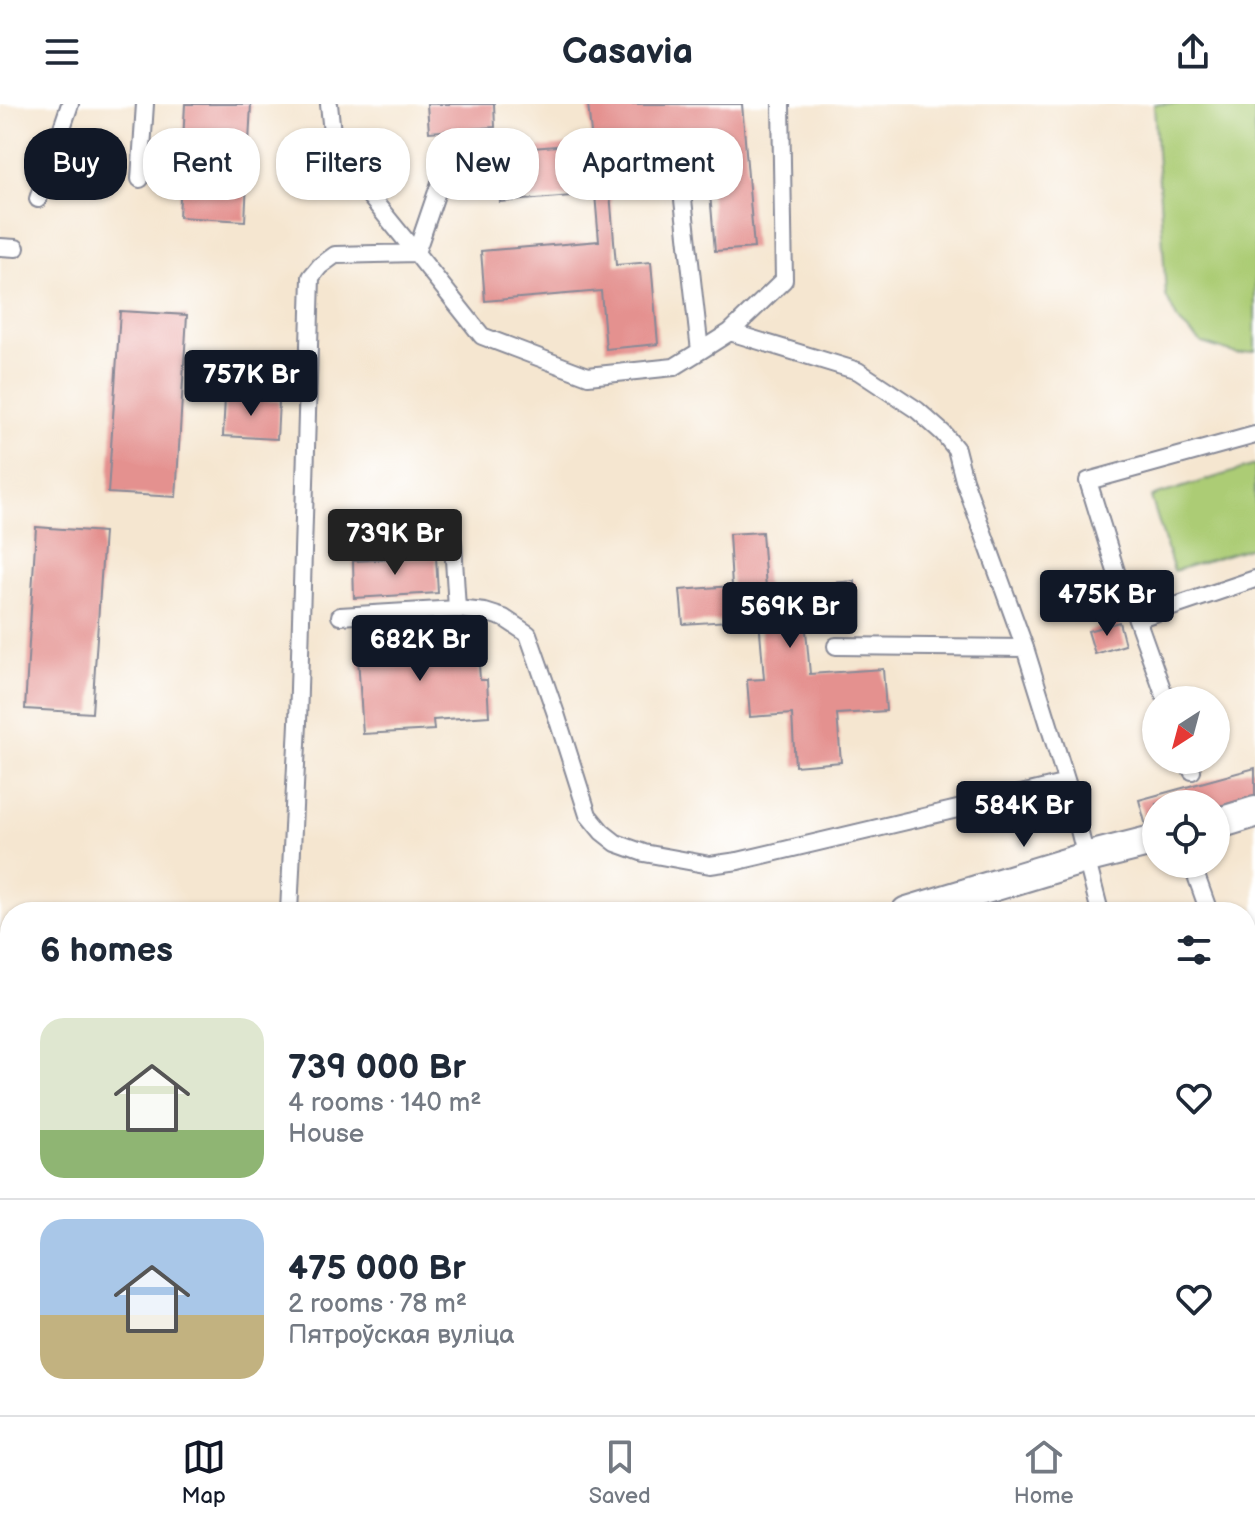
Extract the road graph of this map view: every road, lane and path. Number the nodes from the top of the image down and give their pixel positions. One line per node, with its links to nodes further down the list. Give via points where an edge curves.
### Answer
1 (70, 104): 5 (lane)
2 (145, 104): 6 (lane)
3 (329, 104): 9 (lane, via 334,152)
4 (781, 104): 10 (lane, via 784,280)
5 (62, 128)
6 (140, 179)
7 (434, 200): 9 (lane)
8 (683, 200): 11 (lane)
9 (416, 253): 11 (lane, via 482,336 588,376 674,367); 27 (lane, via 335,255 311,277)
10 (730, 332): 11 (lane); 19 (lane, via 858,371 943,433 956,449)
11 (700, 351)
12 (1255, 435): 17 (lane, via 1088,481 1119,581)
13 (453, 543): 15 (lane)
14 (1255, 579): 17 (lane)
15 (457, 609): 16 (lane); 21 (lane, via 504,618 528,634 588,815 616,843 644,853 710,865 738,861)
16 (340, 616)
17 (1137, 619): 20 (lane)
18 (836, 646): 19 (lane)
19 (1025, 648): 21 (lane)
20 (1161, 686)
21 (1067, 783): 25 (lane)
22 (1255, 812): 23 (street)
23 (1230, 820)
24 (1142, 844): 25 (street)
25 (1085, 858): 28 (street); 29 (lane)
26 (1197, 878): 30 (lane)
27 (289, 902)
28 (954, 902)
29 (1097, 902)
30 (1205, 902)

